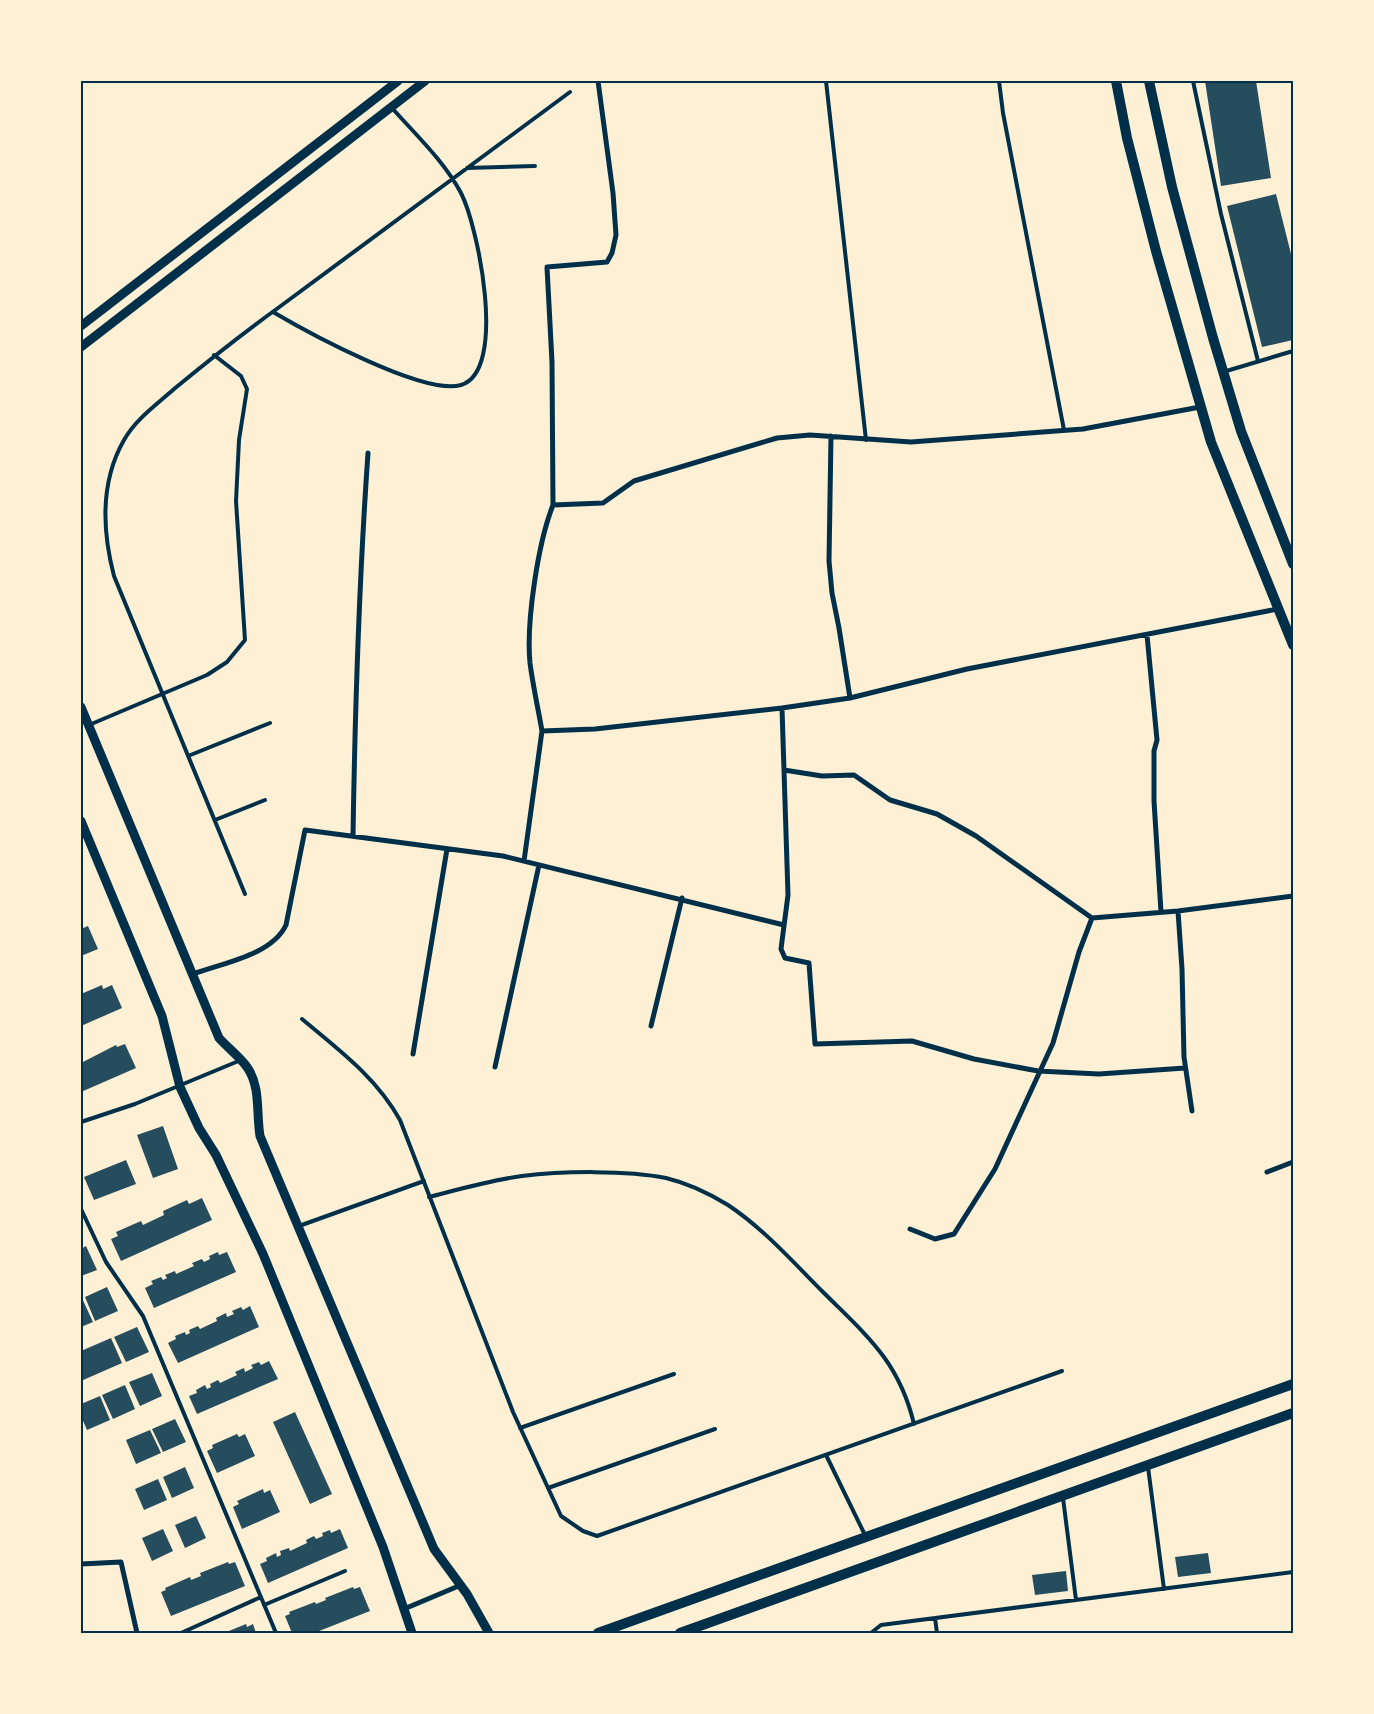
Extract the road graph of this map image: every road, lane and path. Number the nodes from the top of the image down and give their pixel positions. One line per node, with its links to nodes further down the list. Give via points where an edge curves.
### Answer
1 (398, 81): 15 (street)
2 (425, 81): 10 (street)
3 (598, 81): 26 (street, via 613,193 615,244 607,262 547,267 552,362)
4 (826, 81): 24 (lane)
5 (999, 81): 22 (lane)
6 (1116, 81): 21 (main road, via 1156,251)
7 (1149, 81): 20 (main road, via 1172,187)
8 (1193, 81): 19 (lane, via 1221,214)
9 (570, 92): 12 (lane)
10 (392, 107): 13 (lane); 16 (street)
11 (535, 166): 12 (lane)
12 (467, 168): 13 (lane)
13 (452, 179): 14 (lane); 14 (lane, via 472,221 485,298 483,360 481,368 470,381 447,386 397,373 329,344)
14 (273, 312): 18 (lane)
15 (81, 326)
16 (81, 347)
17 (1293, 351): 19 (lane)
18 (214, 355): 31 (lane, via 142,416 118,451 107,482 105,521 110,558 121,593); 31 (lane, via 241,376 246,389 236,501 245,640 218,669)
19 (1258, 362): 20 (lane)
20 (1223, 372): 27 (main road, via 1241,431)
21 (1200, 407): 22 (street); 28 (main road)
22 (1064, 430): 24 (street, via 911,442)
23 (831, 436): 24 (street); 26 (street, via 777,438 634,481 602,503); 32 (street, via 829,561)
24 (866, 440)
25 (368, 453): 43 (street, via 356,674)
26 (553, 505): 37 (street, via 547,520 531,622 530,662)
27 (1293, 564)
28 (1278, 609): 29 (street); 30 (main road)
29 (1147, 635): 32 (street, via 967,669); 51 (street, via 1157,740 1154,801)
30 (1293, 645)
31 (164, 695): 36 (lane); 38 (lane)
32 (850, 698): 34 (street)
33 (81, 706): 36 (street)
34 (782, 708): 37 (street, via 595,729); 39 (street)
35 (270, 723): 38 (lane)
36 (89, 725): 54 (street)
37 (542, 731): 45 (street)
38 (188, 756): 41 (lane)
39 (784, 770): 52 (street, via 822,776 854,775 890,800 937,814 976,836); 53 (street, via 788,895)
40 (266, 800): 41 (lane)
41 (215, 820): 47 (lane)
42 (81, 821): 62 (street, via 162,1016)
43 (352, 836): 44 (street); 54 (street, via 305,830 286,924 278,938 265,948)
44 (447, 849): 45 (street); 57 (street)
45 (524, 861): 46 (street)
46 (539, 865): 49 (street); 59 (street)
47 (245, 894)
48 (1293, 896): 50 (street)
49 (682, 898): 53 (street); 56 (street)
50 (1178, 911): 51 (street); 60 (street)
51 (1160, 912): 52 (street)
52 (1092, 918): 61 (street, via 1053,1043)
53 (784, 925): 61 (street, via 781,949 784,958 809,963 815,1044 912,1041 974,1059)
54 (193, 974): 58 (street, via 219,1038)
55 (302, 1019): 67 (lane, via 362,1069 385,1095 400,1120)
56 (651, 1026)
57 (414, 1054)
58 (241, 1060): 62 (lane); 70 (street, via 256,1086 260,1136)
59 (495, 1067)
60 (1185, 1068): 61 (street, via 1109,1074); 63 (street)
61 (1038, 1071): 71 (street, via 994,1169 954,1234 935,1239)
62 (180, 1086): 64 (lane); 92 (street, via 262,1254 383,1547)
63 (1192, 1111)
64 (81, 1122)
65 (1293, 1162): 66 (street)
66 (1267, 1172)
67 (424, 1182): 68 (lane); 70 (lane)
68 (429, 1197): 76 (lane, via 521,1176 572,1173 666,1178 705,1193 733,1208 764,1233 873,1342 895,1371); 77 (lane)
69 (81, 1209): 89 (lane, via 106,1262 144,1316)
70 (299, 1226): 87 (street, via 434,1550)
71 (910, 1229)
72 (1062, 1371): 76 (lane)
73 (674, 1374): 77 (lane)
74 (1293, 1384): 83 (main road)
75 (1293, 1413): 80 (main road)
76 (914, 1424): 79 (lane)
77 (520, 1428): 81 (lane)
78 (716, 1428): 81 (lane)
79 (826, 1455): 81 (lane, via 597,1536 561,1516); 83 (lane)
80 (1148, 1465): 82 (main road); 88 (lane)
81 (548, 1488)
82 (1062, 1496): 90 (lane); 100 (main road)
83 (866, 1537): 99 (main road)
84 (81, 1564): 94 (street, via 121,1562)
85 (345, 1571): 91 (lane)
86 (1293, 1572): 88 (lane)
87 (461, 1585): 92 (street); 98 (street)
88 (1164, 1589): 90 (lane)
89 (261, 1597): 91 (lane); 95 (lane)
90 (1076, 1600): 93 (lane)
91 (264, 1605): 96 (lane)
92 (403, 1609): 97 (street)
93 (935, 1618): 101 (lane, via 881,1625); 102 (lane)
94 (137, 1633)
95 (181, 1633)
96 (276, 1633)
97 (412, 1633)
98 (489, 1633)
99 (598, 1633)
100 (680, 1633)
101 (871, 1633)
102 (937, 1633)

